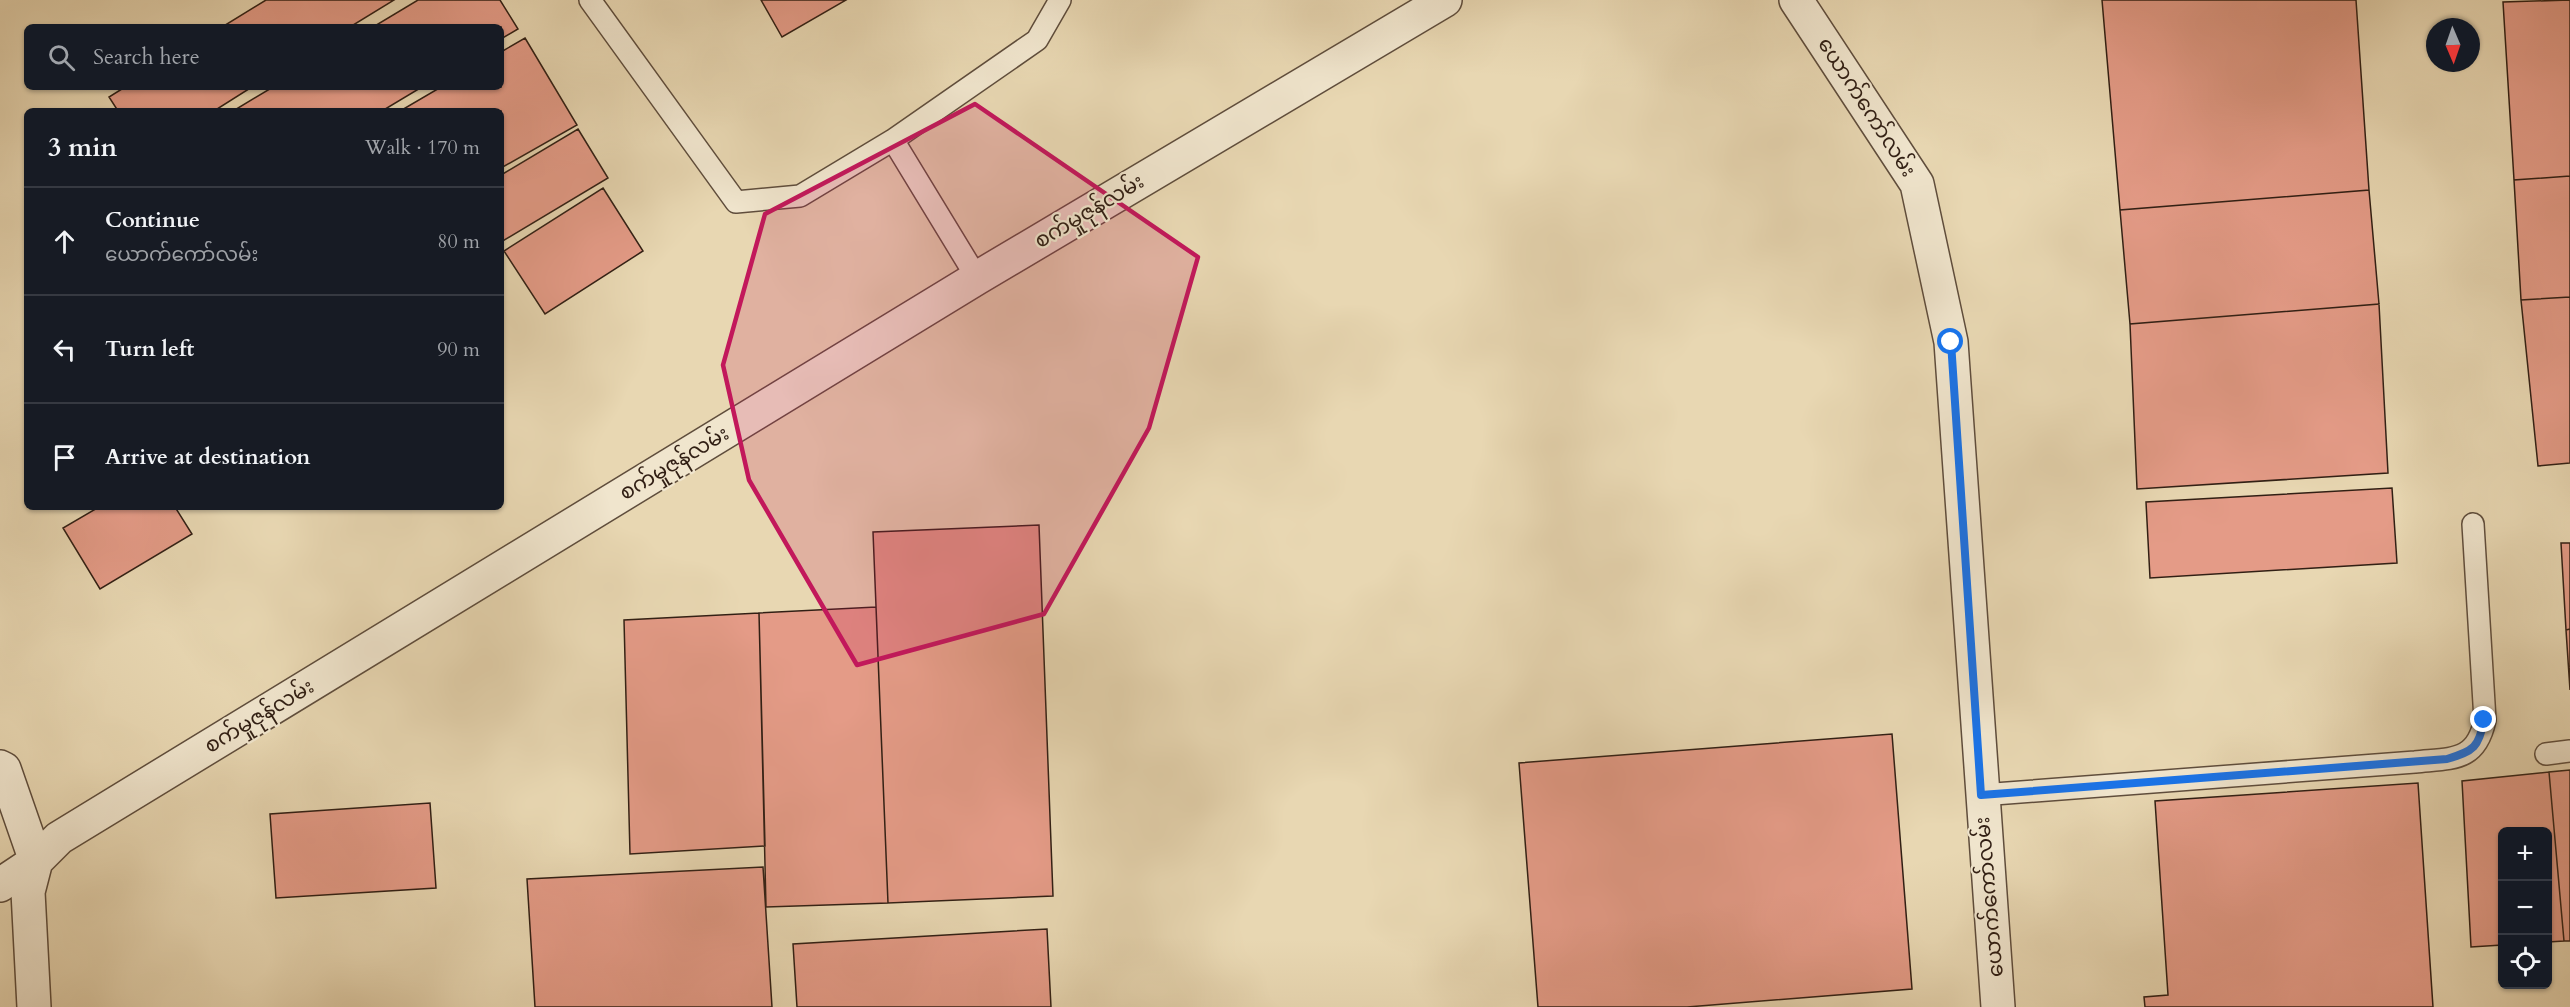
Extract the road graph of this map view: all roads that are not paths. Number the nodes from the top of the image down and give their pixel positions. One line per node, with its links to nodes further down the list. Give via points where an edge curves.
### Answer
1 (590, 0): 5 (lane, via 736,202 800,196)
2 (1060, 0): 5 (lane, via 1037,40)
3 (1445, 0): 6 (street, စက်မှုဇုန်လမ်း)
4 (1796, 0): 11 (street, ယောက်ကော်လမ်း, via 1917,184 1951,342)
5 (893, 140): 6 (lane)
6 (977, 278): 12 (street, စက်မှုဇုန်လမ်း, via 59,838)
7 (2473, 524): 11 (lane, via 2484,720 2480,741 2467,753 2415,762)
8 (2570, 751): 9 (lane)
9 (2546, 754)
10 (0, 767): 12 (street, via 4,769)
11 (1981, 795): 15 (street, ယောက်ကော်လမ်း)
12 (36, 861): 13 (street, စက်မှုဇုန်လမ်း); 14 (street, via 28,891)
13 (0, 885)
14 (34, 1007)
15 (1998, 1007)

